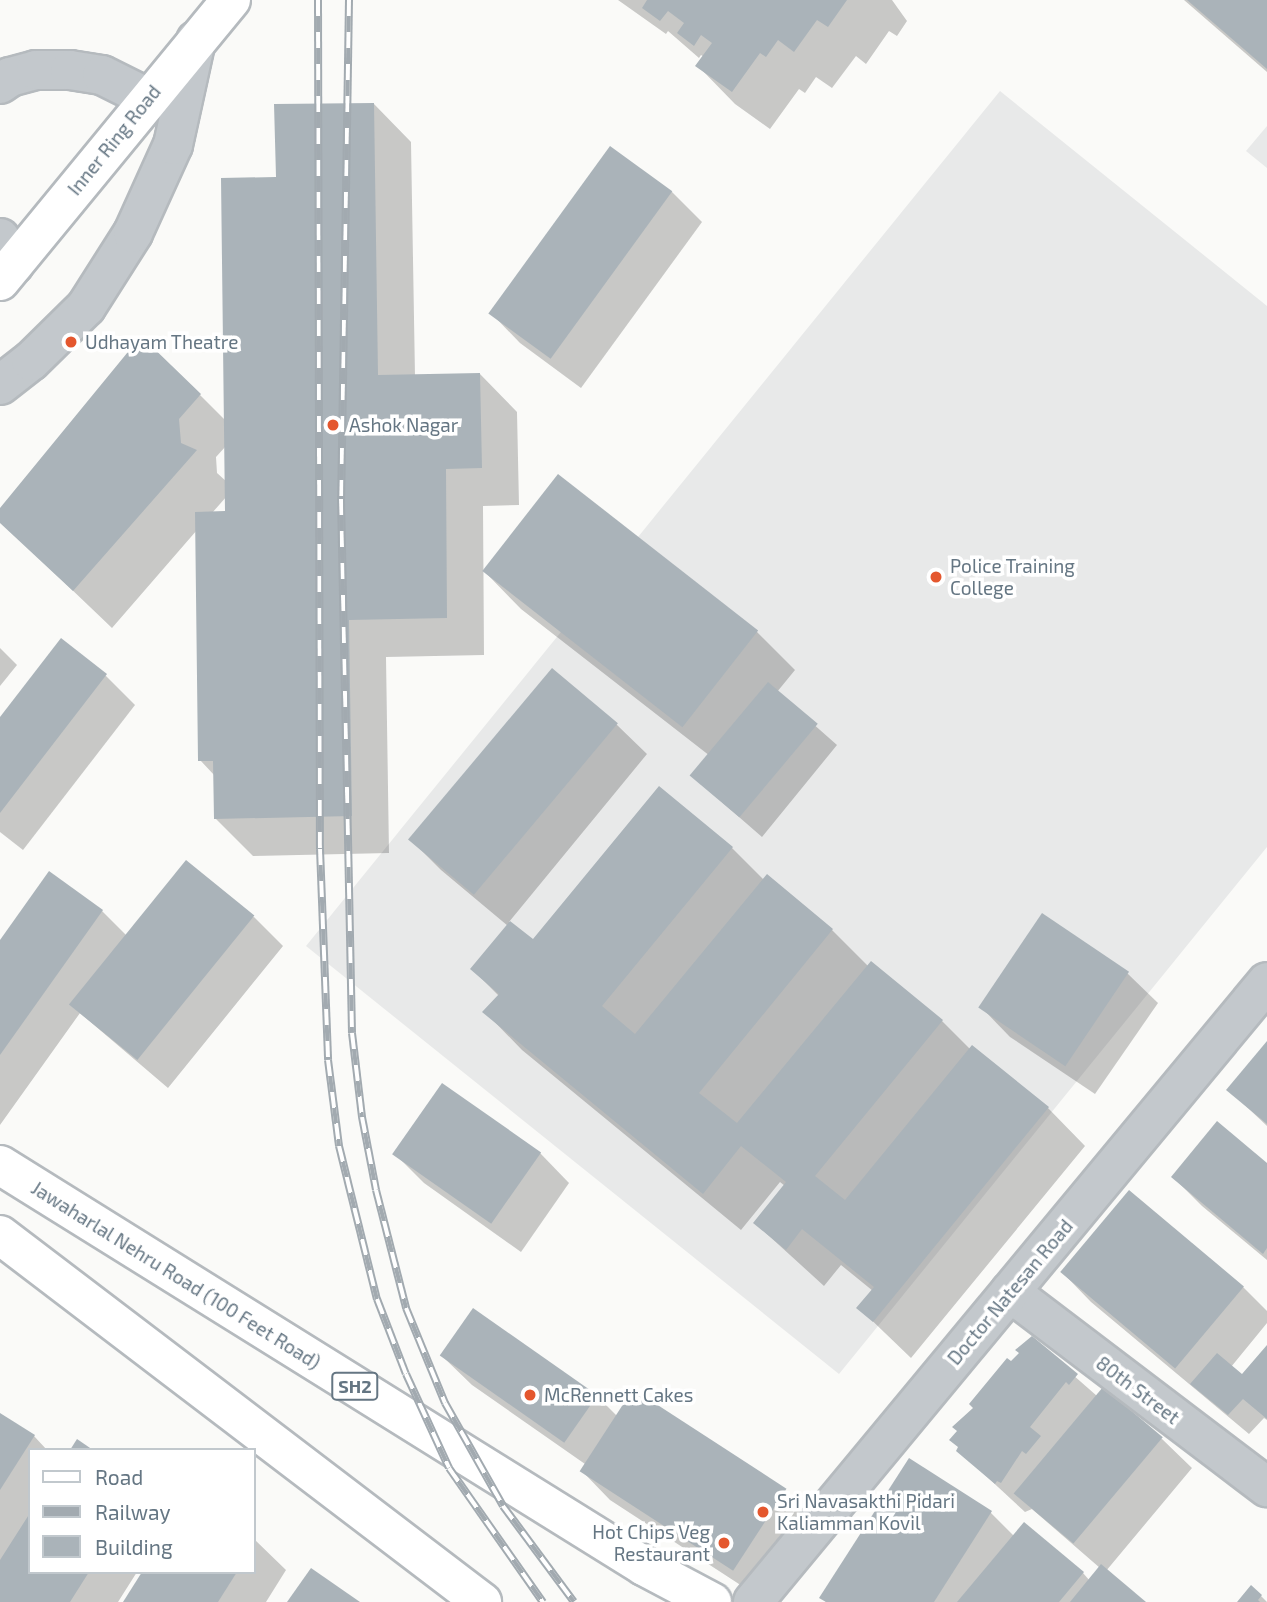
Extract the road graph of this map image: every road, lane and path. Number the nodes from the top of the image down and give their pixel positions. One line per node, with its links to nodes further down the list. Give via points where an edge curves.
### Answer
1 (231, 0): 2 (main road, Inner Ring Road)
2 (196, 40): 4 (main road, Inner Ring Road); 6 (street, via 173,145 133,233 86,307)
3 (0, 84): 4 (street, via 36,70 69,70 102,75)
4 (148, 98): 5 (main road, Inner Ring Road)
5 (5, 261)
6 (0, 386)
7 (1267, 982): 10 (street, Doctor Natesan Road)
8 (0, 1165): 13 (main road, Jawaharlal Nehru Road (100 Feet Road) / SH2, via 644,1566)
9 (0, 1235): 12 (main road)
10 (1010, 1292): 11 (street, 80th Street); 14 (street, Doctor Natesan Road)
11 (1267, 1488)
12 (482, 1602)
13 (712, 1602)
14 (752, 1602)

